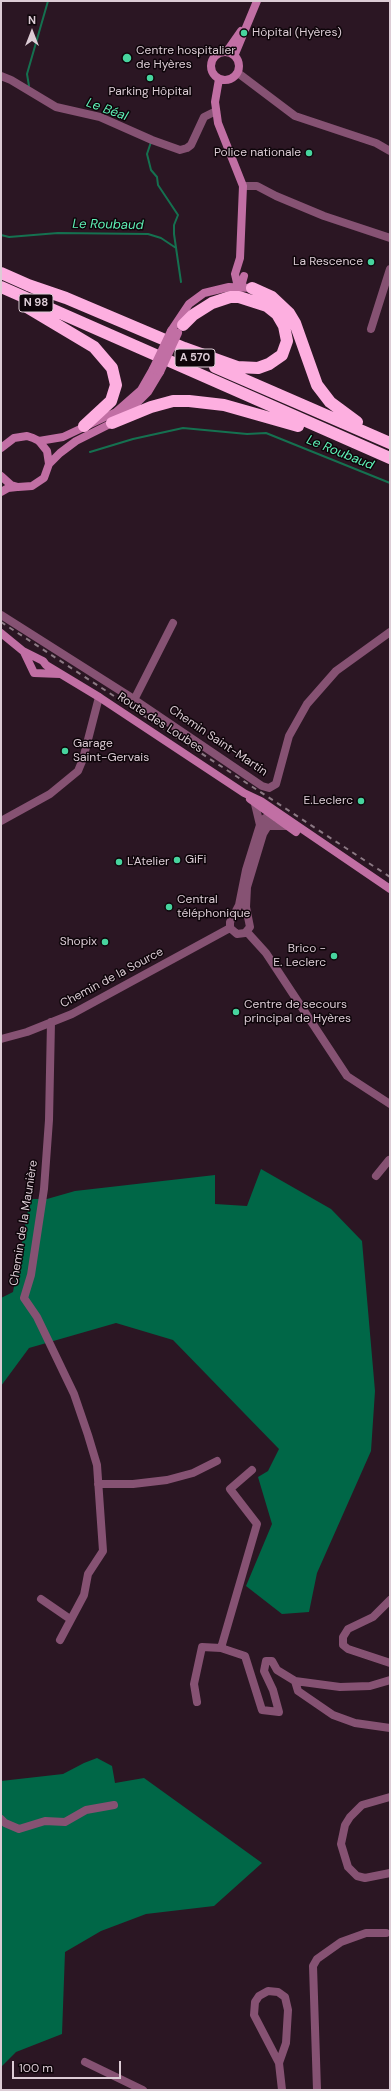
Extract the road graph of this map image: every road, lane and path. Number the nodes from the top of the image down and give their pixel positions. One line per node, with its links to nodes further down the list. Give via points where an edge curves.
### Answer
1 (257, 1): 2 (main road)
2 (231, 52): 3 (main road, via 239,60); 5 (main road, via 220,52 211,61 213,74)
3 (238, 73): 5 (main road, via 226,80); 7 (street, via 295,116 376,143)
4 (1, 76): 6 (street, via 56,107 100,117 180,150 191,145 204,117)
5 (219, 79): 6 (main road)
6 (216, 111): 8 (main road, via 218,123)
7 (390, 151)
8 (243, 186): 9 (street, via 257,186 343,223); 12 (main road)
9 (390, 238)
10 (390, 269): 19 (street)
11 (1, 273): 13 (highway, A 570)
12 (239, 279): 15 (main road); 15 (main road); 16 (main road); 18 (highway, via 241,292 259,298); 20 (main road, via 234,290 199,305)
13 (28, 285): 18 (highway, via 66,298 184,348 227,364 247,368 269,364 282,355 286,347 287,334 284,326 277,314); 26 (highway, A 570)
14 (1, 287): 28 (highway, N 98)
15 (217, 288): 20 (main road, via 204,293 189,304)
16 (252, 288): 24 (highway, via 272,297 289,313 317,385 330,402 354,421)
17 (1, 293): 23 (highway, via 81,338 108,361 116,385 111,401)
18 (267, 306): 20 (highway, via 248,299 230,297 202,309)
19 (371, 329)
20 (177, 330): 21 (main road, bridge)
21 (157, 371): 22 (main road, via 141,400); 23 (main road, via 141,390 116,412)
22 (112, 423): 29 (highway, via 173,401 203,402 277,419); 30 (main road, via 76,441)
23 (84, 426): 25 (main road, via 63,438)
24 (390, 438)
25 (39, 442): 27 (main road, via 27,436 20,436); 30 (main road, via 47,451)
26 (390, 443)
27 (1, 448)
28 (390, 458)
29 (390, 462)
30 (49, 464): 32 (main road, via 44,478 38,483 25,488)
31 (1, 476): 32 (main road, via 11,485)
32 (18, 487): 33 (main road)
33 (1, 492)
34 (1, 615): 43 (street, Chemin Saint-Martin)
35 (173, 623): 43 (street)
36 (390, 632): 43 (street, Chemin Saint-Martin, via 336,671 307,704 294,724 276,784 269,788 262,786)
37 (1, 633): 38 (main road)
38 (23, 651): 39 (main road); 40 (main road)
39 (38, 660): 40 (main road); 41 (main road, via 43,661)
40 (31, 666): 41 (main road, via 34,673)
41 (44, 669): 42 (main road, Route des Loubes, via 61,674)
42 (99, 697): 44 (main road, Route des Loubes); 49 (street, via 78,771 50,794)
43 (134, 700)
44 (244, 793): 45 (main road, Route des Loubes); 46 (main road, Route des Loubes)
45 (255, 804): 47 (main road, Route des Loubes); 50 (street)
46 (268, 806): 47 (street); 48 (main road, Route des Loubes)
47 (271, 815): 48 (street); 50 (street); 51 (street); 52 (main road, Route des Loubes)
48 (282, 816): 53 (main road, Route des Loubes)
49 (1, 820)
50 (260, 825): 55 (street, via 239,905)
51 (269, 826): 52 (street); 56 (street, via 263,834 247,887 246,907)
52 (286, 826): 53 (main road, Route des Loubes)
53 (344, 859): 54 (main road, Route des Loubes)
54 (390, 889)
55 (233, 917): 56 (street, via 242,914); 57 (street)
56 (249, 919): 58 (street)
57 (230, 928): 58 (street, via 237,934); 59 (street, Chemin de la Source, via 72,1014)
58 (247, 932): 61 (street, via 266,953 347,1076)
59 (51, 1022): 60 (street, Chemin de la Source); 66 (street, Chemin de la Maunière, via 49,1120 44,1189 31,1275 24,1298 37,1318 74,1394 97,1465)
60 (1, 1039)
61 (390, 1104)
62 (390, 1160): 63 (street)
63 (376, 1176)
64 (217, 1461): 66 (street, via 193,1473 167,1480 133,1484)
65 (252, 1470): 71 (street, via 230,1489 258,1524)
66 (98, 1484): 69 (street, Chemin de la Maunière, via 103,1551 88,1574 84,1595)
67 (41, 1599): 69 (street)
68 (390, 1600): 72 (street, via 373,1617 348,1629 343,1637 343,1645 348,1650)
69 (70, 1619): 70 (street, Chemin de la Maunière)
70 (60, 1640)
71 (221, 1648): 73 (street, via 245,1656 262,1710 279,1712 273,1690 264,1672 266,1661 272,1661 277,1670); 75 (street, via 202,1647 194,1684)
72 (390, 1663)
73 (296, 1680): 74 (street, via 340,1687 370,1686); 76 (street, via 298,1691 333,1715 354,1723)
74 (390, 1680)
75 (197, 1702)
76 (390, 1728)
77 (390, 1797): 80 (street, via 362,1805 345,1825 341,1844 348,1867 357,1876 365,1878)
78 (114, 1805): 79 (street, via 86,1810 65,1822 45,1821 19,1829)
79 (1, 1819)
80 (390, 1873)
81 (386, 1933): 86 (street, via 366,1933 341,1942 317,1959 313,1966)
82 (85, 2062): 84 (street)
83 (280, 2063): 83 (street, via 286,2043 288,2010 285,1997 268,1990 258,1996 254,2015); 85 (street)
84 (143, 2090)
85 (282, 2090)
86 (318, 2090)

